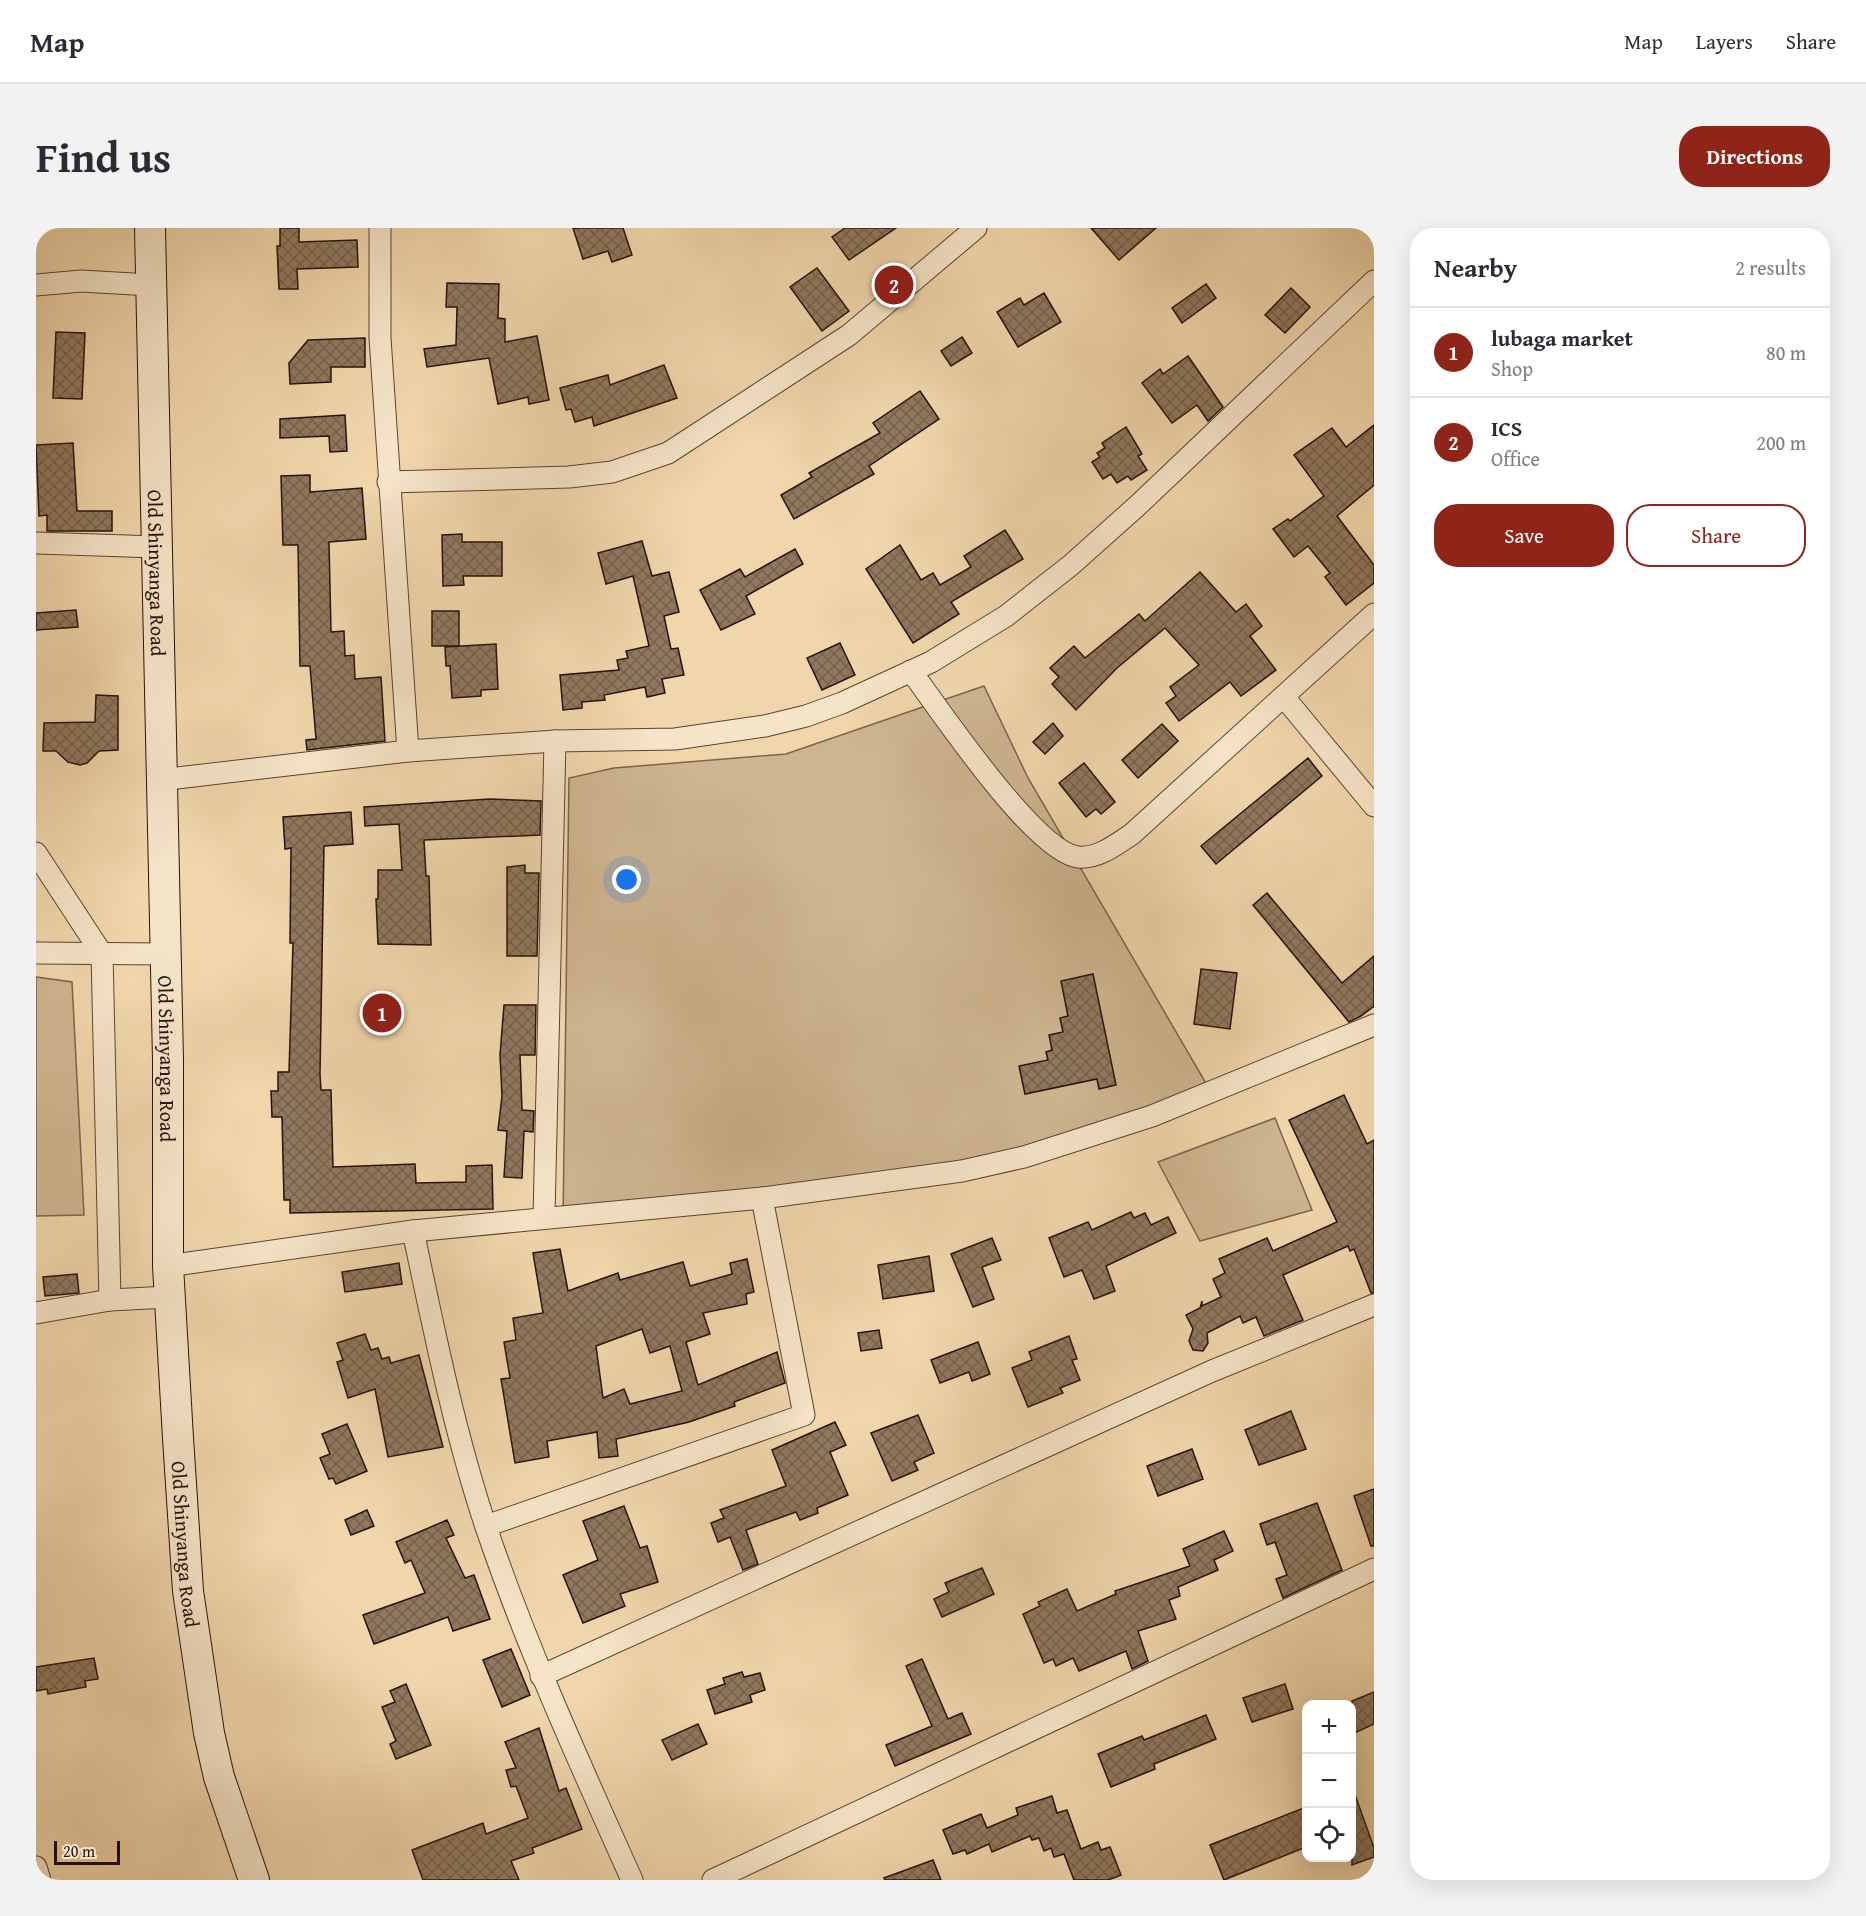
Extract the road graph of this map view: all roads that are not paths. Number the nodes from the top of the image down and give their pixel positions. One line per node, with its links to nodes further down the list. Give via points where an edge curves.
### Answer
1 (150, 228): 6 (main road, Old Shinyanga Road)
2 (380, 228): 7 (street, via 380,338)
3 (976, 228): 7 (street, via 849,335 668,453 612,472 569,477)
4 (1374, 280): 11 (street, via 1071,565 1006,616)
5 (36, 285): 6 (street, via 81,281)
6 (151, 285): 9 (main road, Old Shinyanga Road)
7 (388, 482): 14 (street)
8 (36, 543): 9 (street)
9 (157, 547): 15 (main road, Old Shinyanga Road)
10 (1374, 614): 12 (street)
11 (912, 671): 12 (street, via 983,769 1044,837 1077,857 1107,850 1132,834); 13 (street, via 842,703 765,726 675,739)
12 (1284, 697): 16 (street)
13 (555, 741): 14 (street); 23 (street)
14 (408, 751): 15 (street)
15 (160, 780): 20 (main road, Old Shinyanga Road)
16 (1374, 806)
17 (36, 853): 19 (street)
18 (36, 953): 19 (street)
19 (102, 954): 20 (street); 27 (street)
20 (164, 954): 25 (main road, Old Shinyanga Road)
21 (1374, 1026): 22 (street, via 1152,1116 1024,1157 953,1173)
22 (762, 1198): 23 (street); 30 (street, via 804,1415)
23 (544, 1217): 24 (street)
24 (413, 1231): 25 (street); 30 (street, via 447,1387)
25 (168, 1266): 26 (main road, Old Shinyanga Road)
26 (169, 1297): 27 (street); 35 (main road, Old Shinyanga Road, via 188,1591 214,1755)
27 (111, 1300): 29 (street)
28 (1374, 1305): 32 (street, via 1212,1371)
29 (36, 1313)
30 (486, 1526): 32 (street)
31 (1374, 1569): 37 (street)
32 (541, 1676): 36 (street)
33 (36, 1867): 34 (street)
34 (40, 1880)
35 (254, 1880)
36 (632, 1880)
37 (713, 1880)

